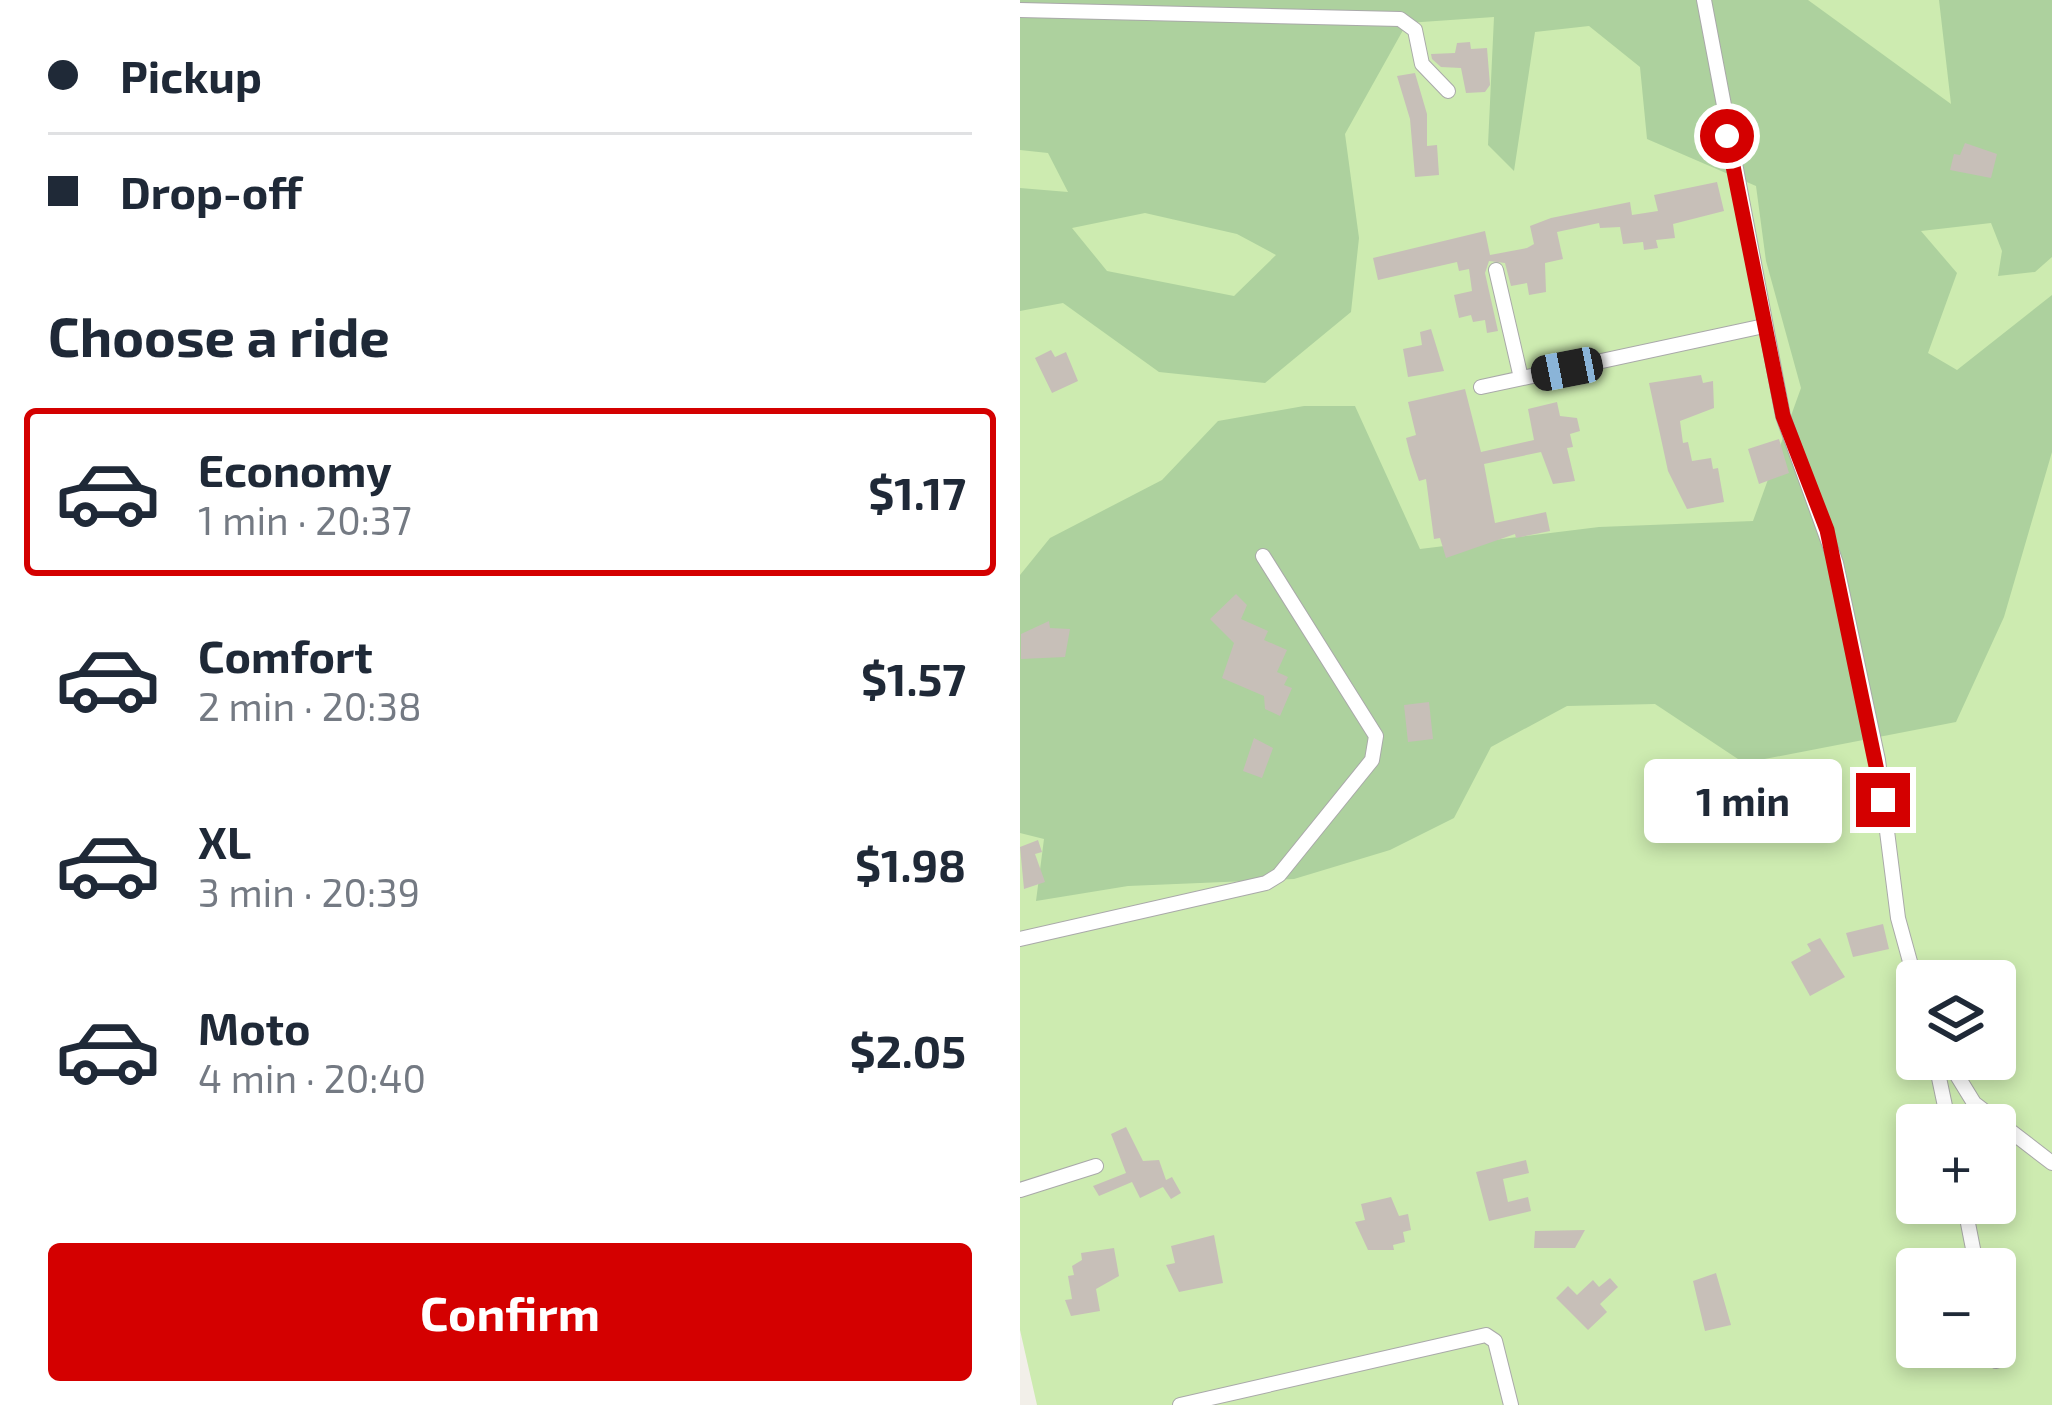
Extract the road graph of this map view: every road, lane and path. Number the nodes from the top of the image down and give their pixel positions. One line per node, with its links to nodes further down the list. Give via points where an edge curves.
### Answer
1 (1704, 0): 5 (street)
2 (1020, 10): 3 (street, via 1400,19 1415,30 1422,64)
3 (1448, 91)
4 (1496, 270): 6 (street)
5 (1764, 326): 6 (street); 10 (street, via 1783,416 1836,563)
6 (1522, 378): 7 (street)
7 (1481, 387)
8 (1263, 556): 9 (street, via 1376,736 1372,760 1266,884)
9 (1020, 939)
10 (1910, 960)
11 (1960, 1080): 12 (street, via 1974,1103)
12 (2052, 1163)
13 (1096, 1166): 14 (street)
14 (1020, 1190)
15 (1180, 1405): 16 (street, via 1486,1335 1495,1341)
16 (1511, 1405)

